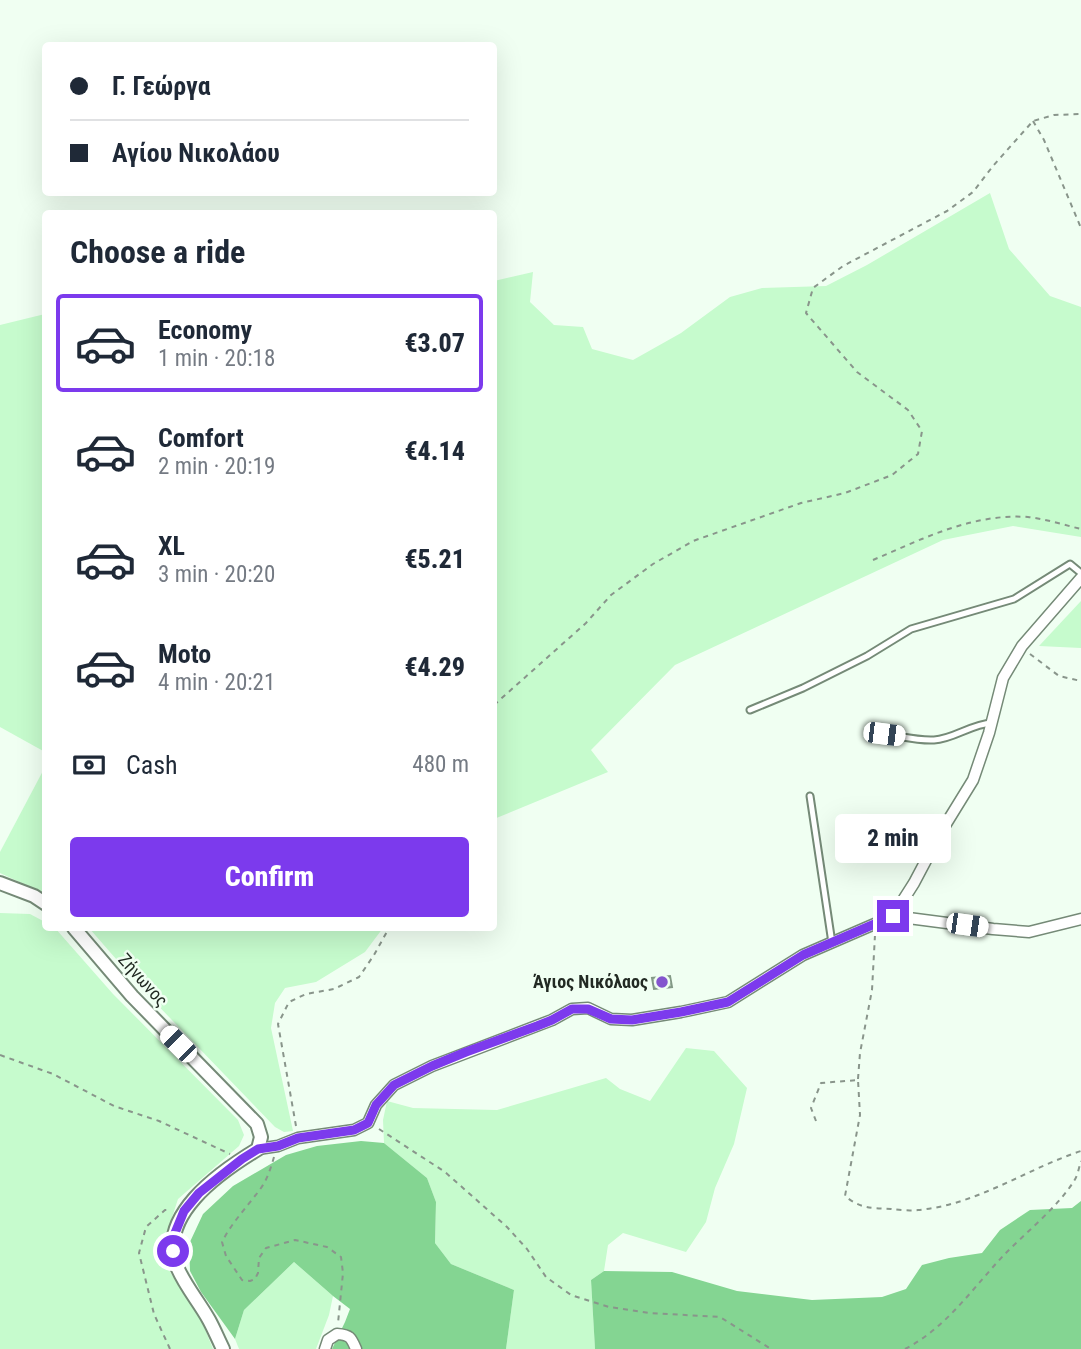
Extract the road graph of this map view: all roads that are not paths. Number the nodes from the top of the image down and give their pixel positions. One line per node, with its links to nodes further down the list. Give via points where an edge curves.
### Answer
1 (1081, 576): 2 (lane, via 1070,564 1014,599 911,629 867,656); 3 (street, via 1022,646 1003,678)
2 (750, 710)
3 (992, 723): 4 (lane, via 935,740); 8 (street, via 973,780)
4 (884, 734)
5 (810, 796): 11 (lane)
6 (0, 883): 7 (street)
7 (42, 901)
8 (893, 916): 9 (street, via 1029,932); 11 (street)
9 (1081, 919)
10 (77, 931): 12 (street, Ζήνωνος, via 132,996 257,1124 261,1136)
11 (832, 943): 12 (street, via 803,955 728,1002 632,1020 572,1009 394,1085 376,1105 368,1123 354,1130)
12 (258, 1149): 13 (street, via 199,1193 184,1211 175,1233 177,1267)
13 (223, 1349)
14 (325, 1349): 15 (street, via 337,1334 351,1338)
15 (356, 1349)

